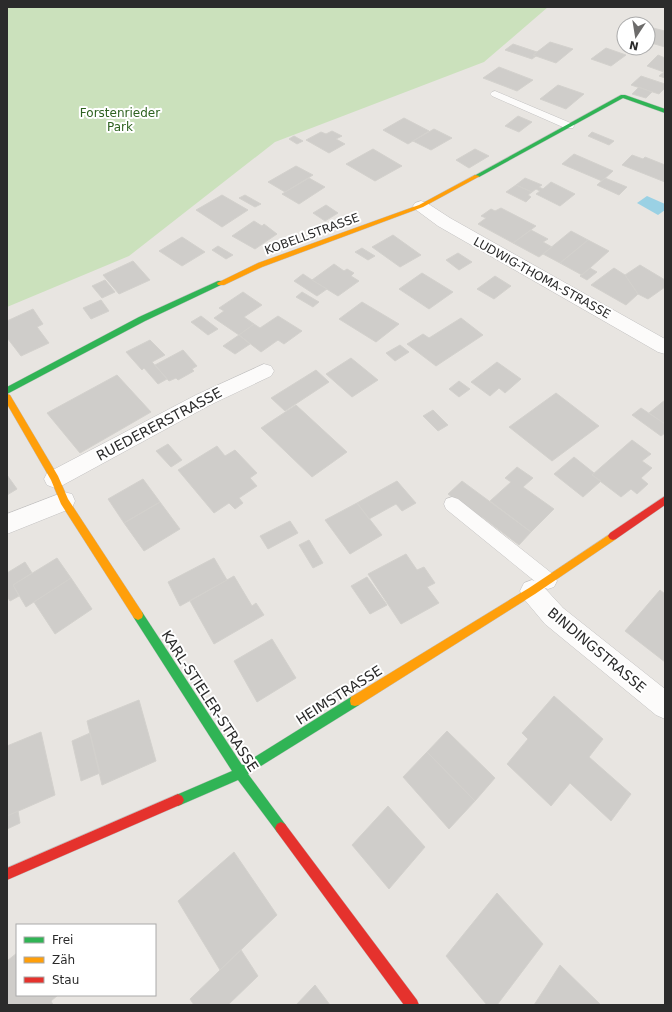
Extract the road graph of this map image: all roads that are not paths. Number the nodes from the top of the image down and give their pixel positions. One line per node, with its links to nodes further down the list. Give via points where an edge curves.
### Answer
1 (495, 94): 3 (lane)
2 (665, 111): 3 (street, KOBELLSTRASSE, via 623,96)
3 (569, 126): 4 (street, KOBELLSTRASSE)
4 (421, 206): 5 (street, LUDWIG-THOMA-STRASSE, via 444,222); 7 (street, KOBELLSTRASSE, via 253,268 142,319)
5 (665, 347)
6 (264, 371): 8 (street, RUEDERERSTRASSE, via 203,400)
7 (7, 397): 8 (street, KARL-STIELER-STRASSE)
8 (55, 479): 10 (street, KARL-STIELER-STRASSE)
9 (665, 500): 13 (street, HEIMSTRASSE)
10 (64, 501): 12 (street); 15 (street, KARL-STIELER-STRASSE)
11 (452, 504): 13 (lane)
12 (7, 524)
13 (540, 586): 14 (street, BINDINGSTRASSE, via 554,616); 15 (street, HEIMSTRASSE)
14 (665, 706)
15 (240, 773): 16 (street, HEIMSTRASSE); 17 (street, KARL-STIELER-STRASSE)
16 (7, 874)
17 (412, 1005)

